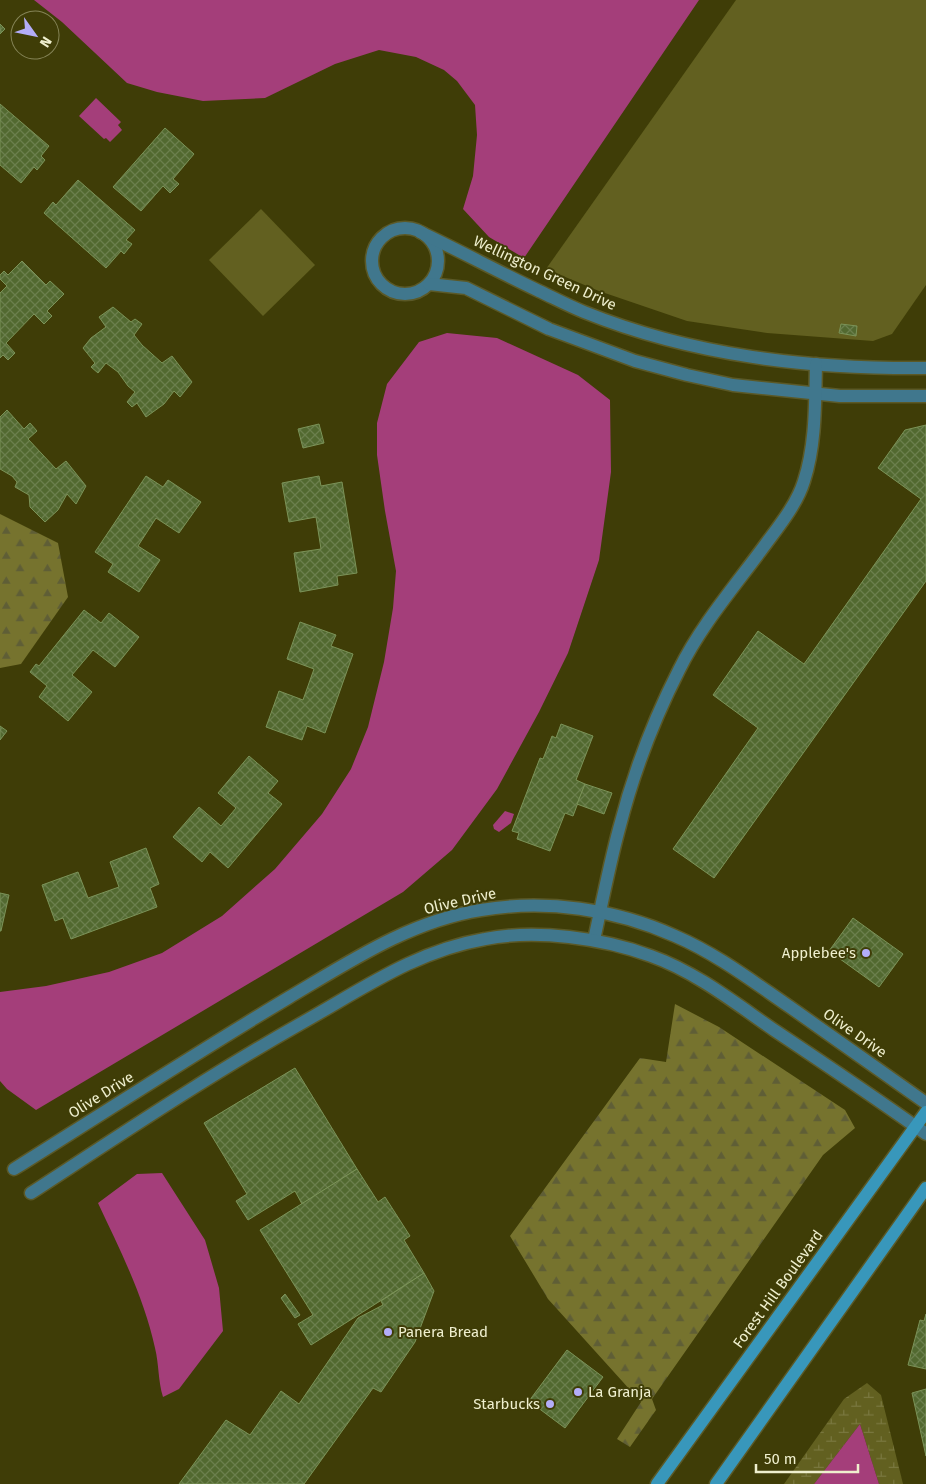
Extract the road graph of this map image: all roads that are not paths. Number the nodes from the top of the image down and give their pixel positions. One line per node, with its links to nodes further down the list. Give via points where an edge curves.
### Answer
1 (420, 232): 2 (street, via 437,251 438,263); 2 (street, via 398,228 380,238 374,248 373,271 383,286 397,294 420,291); 3 (street, Wellington Green Drive, via 582,312 636,331 759,359)
2 (429, 284): 5 (street, via 466,288 549,329 635,361 733,385)
3 (816, 364): 4 (street, Wellington Green Drive); 5 (street)
4 (926, 368)
5 (815, 394): 6 (street); 7 (street, via 813,436 804,482 775,532 699,634 660,708 639,760 618,830)
6 (926, 396)
7 (600, 912): 8 (street); 9 (street, Olive Drive, via 648,925 716,956); 12 (street, Olive Drive, via 509,906 452,917 404,934 370,950 250,1020)
8 (594, 940): 11 (street, via 652,956 678,968 719,992); 14 (street, via 535,935 488,938 411,961 274,1038)
9 (926, 1103)
10 (926, 1112): 11 (main road, Forest Hill Boulevard)
11 (921, 1130): 15 (main road, Forest Hill Boulevard)
12 (14, 1169)
13 (926, 1188): 16 (main road)
14 (31, 1193)
15 (657, 1484)
16 (716, 1484)

